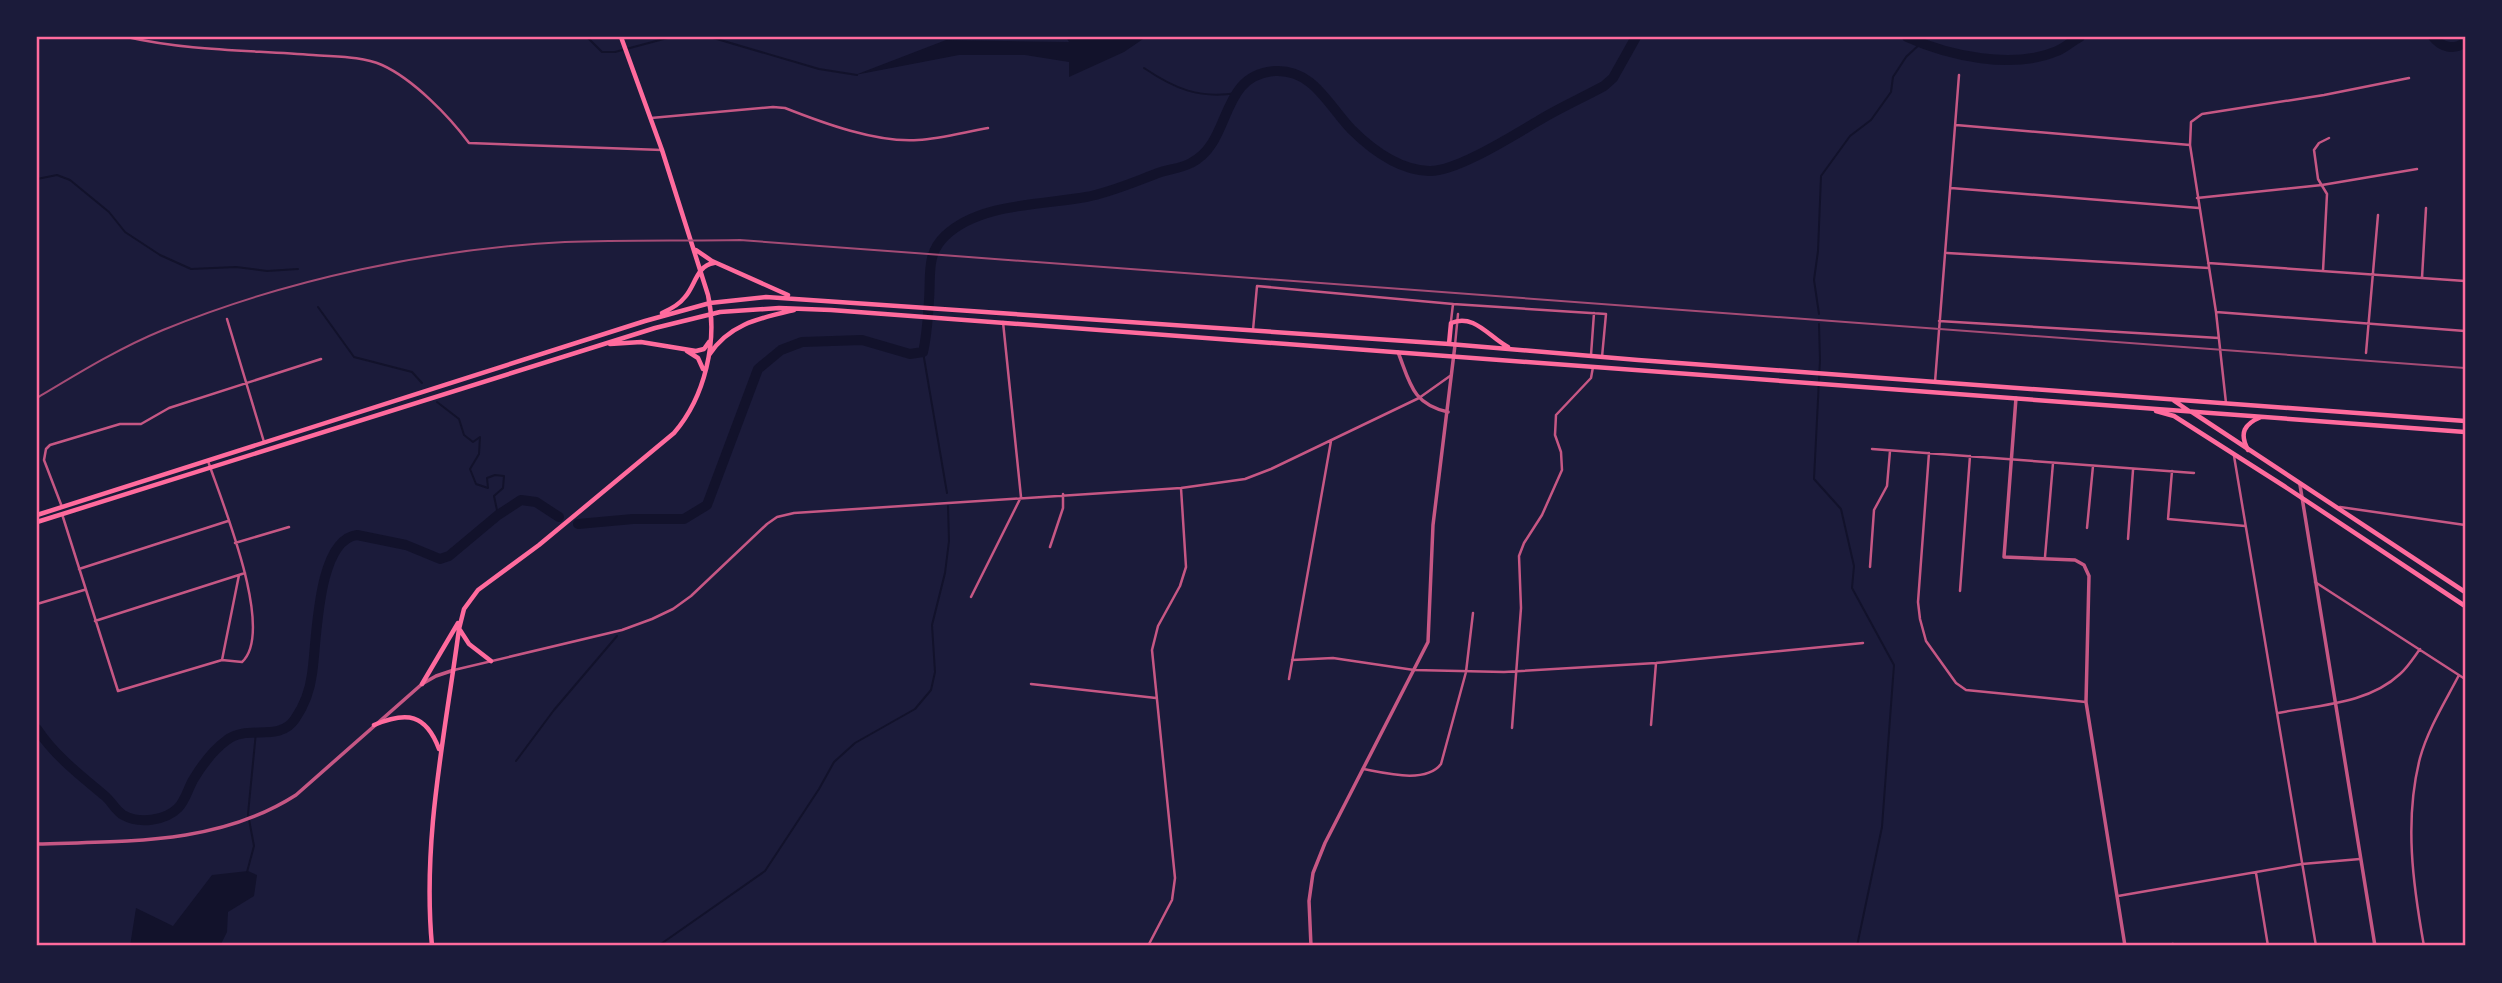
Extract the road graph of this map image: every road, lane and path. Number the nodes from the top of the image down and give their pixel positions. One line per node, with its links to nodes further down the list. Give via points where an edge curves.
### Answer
1 (127, 37): 10 (street, via 219,50 367,60 403,78 469,143)
2 (621, 37): 5 (main road)
3 (1959, 75): 6 (street)
4 (2409, 78): 9 (street, via 2202,114 2194,118)
5 (650, 118): 7 (street, via 773,107 858,133 898,139); 10 (main road)
6 (1956, 125): 9 (street); 13 (street)
7 (988, 128)
8 (2329, 138): 12 (street, via 2314,150)
9 (2189, 145): 14 (street)
10 (662, 150): 18 (main road)
11 (2417, 169): 12 (street)
12 (2322, 186): 14 (street); 24 (street, via 2327,194)
13 (1951, 188): 15 (street); 19 (street)
14 (2197, 198): 15 (street)
15 (2199, 208): 21 (street)
16 (2426, 208): 26 (street)
17 (2378, 215): 25 (street)
18 (695, 249): 20 (main road); 23 (main road)
19 (1946, 253): 22 (street); 38 (street)
20 (717, 263): 23 (main road); 28 (main road)
21 (2208, 263): 22 (street); 24 (street)
22 (2209, 268): 34 (street)
23 (701, 270): 29 (main road); 37 (main road, via 680,303)
24 (2323, 271): 25 (street)
25 (2373, 274): 26 (street); 41 (street)
26 (2422, 278): 27 (street)
27 (2465, 281)
28 (802, 298): 29 (main road); 42 (main road)
29 (710, 303): 32 (main road); 37 (main road)
30 (1453, 304): 33 (street); 35 (street); 40 (street); 42 (street, via 1257,286)
31 (803, 308): 32 (main road); 39 (main road); 57 (main road, via 739,325)
32 (712, 313): 45 (main road); 48 (main road)
33 (1594, 313): 54 (street); 55 (street, via 1606,314)
34 (2216, 313): 41 (street); 44 (street)
35 (1459, 318): 40 (main road); 47 (street); 50 (main road, via 1472,321)
36 (227, 319): 61 (street)
37 (645, 321): 75 (main road)
38 (1939, 321): 44 (street); 62 (street)
39 (1003, 322): 51 (main road); 96 (street)
40 (1451, 323): 46 (main road)
41 (2368, 324): 43 (street); 52 (street)
42 (1253, 331): 46 (main road)
43 (2465, 331)
44 (2219, 338): 66 (street)
45 (710, 341): 49 (main road, via 701,350); 57 (main road)
46 (1449, 344): 47 (main road); 53 (street)
47 (1455, 345): 50 (main road); 53 (street)
48 (596, 346): 49 (main road, via 641,342); 86 (main road)
49 (682, 349): 59 (main road, via 698,358)
50 (1516, 350): 54 (main road)
51 (1398, 352): 53 (main road); 63 (street)
52 (2365, 353)
53 (1453, 356): 58 (main road); 60 (street)
54 (1591, 356): 55 (main road)
55 (1602, 357): 62 (main road)
56 (321, 359): 61 (street)
57 (707, 359): 59 (main road)
58 (1593, 367): 64 (main road); 137 (street, via 1591,378 1556,415 1562,470 1519,556 1521,608)
59 (704, 373): 125 (main road, via 692,407 674,433 478,590)
60 (1452, 375): 63 (street); 68 (street)
61 (245, 382): 75 (street); 99 (street, via 169,408 141,424 120,424 50,445 44,460)
62 (1935, 383): 65 (main road)
63 (1419, 398): 68 (street); 74 (street)
64 (2016, 398): 67 (main road); 82 (street)
65 (2172, 400): 66 (main road); 69 (main road)
66 (2226, 404): 70 (main road); 72 (main road)
67 (2141, 408): 69 (main road); 80 (main road, via 2174,416)
68 (1448, 412): 135 (street, via 1433,525 1428,642)
69 (2192, 412): 70 (main road); 77 (main road)
70 (2240, 415): 71 (main road)
71 (2263, 416): 73 (main road); 77 (main road, via 2244,428)
72 (2465, 421)
73 (2465, 432)
74 (1331, 441): 93 (street, via 1245,479); 131 (street)
75 (264, 442): 83 (main road)
76 (1872, 449): 78 (street)
77 (2248, 450): 90 (main road)
78 (1889, 451): 79 (street); 113 (street, via 1887,486 1874,510)
79 (1930, 453): 81 (street); 144 (street, via 1918,602 1926,641 1966,690)
80 (2234, 455): 91 (main road); 106 (street)
81 (1970, 457): 82 (street); 119 (street)
82 (2011, 459): 84 (street); 112 (street, via 2004,557)
83 (207, 460): 86 (street); 99 (main road)
84 (2053, 463): 85 (street); 112 (street)
85 (2093, 466): 87 (street); 108 (street)
86 (210, 467): 101 (main road); 103 (street)
87 (2133, 470): 88 (street); 109 (street)
88 (2172, 471): 89 (street); 106 (street, via 2168,519)
89 (2194, 473)
90 (2288, 477): 91 (main road, via 2289,484); 92 (main road)
91 (2284, 485): 97 (main road)
92 (2300, 485): 95 (main road); 97 (street)
93 (1181, 488): 94 (street); 143 (street, via 1186,567 1158,626 1152,650)
94 (1063, 494): 96 (street); 111 (street)
95 (2317, 495): 98 (main road, via 2310,497); 100 (main road)
96 (1021, 497): 121 (street); 132 (street, via 782,516 767,524 673,609 622,629)
97 (2302, 498): 98 (main road); 117 (street)
98 (2309, 503): 123 (main road)
99 (62, 507): 102 (main road)
100 (2337, 507): 105 (street); 120 (main road)
101 (62, 514): 104 (main road); 114 (street)
102 (37, 515)
103 (228, 521): 110 (street); 114 (street)
104 (37, 522)
105 (2465, 525)
106 (2245, 526): 146 (street)
107 (289, 527): 110 (street)
108 (2087, 528)
109 (2128, 539)
110 (235, 543): 115 (street)
111 (1050, 547)
112 (2045, 559): 144 (street, via 2075,560 2089,576)
113 (1870, 566)
114 (79, 569): 118 (street)
115 (245, 573): 116 (street); 130 (street, via 253,609 249,653 242,662)
116 (239, 575): 126 (street); 130 (street)
117 (2315, 582): 129 (street); 145 (street)
118 (85, 589): 122 (street); 126 (street)
119 (1960, 591)
120 (2465, 592)
121 (971, 597)
122 (37, 604)
123 (2465, 606)
124 (1473, 613): 136 (street)
125 (462, 616): 127 (main road); 141 (main road)
126 (95, 621): 130 (street, via 118,691)
127 (459, 629): 132 (main road, via 469,644); 134 (main road)
128 (1863, 643): 133 (street)
129 (2420, 649): 138 (street); 145 (street, via 2385,687)
130 (222, 660)
131 (1292, 660): 135 (street, via 1333,658); 139 (street)
132 (491, 661): 134 (street)
133 (1656, 663): 137 (street); 148 (street)
134 (454, 670): 141 (street); 150 (main road)
135 (1414, 670): 136 (street); 151 (street)
136 (1466, 672): 137 (street); 151 (street, via 1436,771 1409,775)
137 (1514, 672): 149 (street)
138 (2459, 675): 140 (street); 168 (street, via 2420,759 2414,799 2411,845)
139 (1289, 678)
140 (2465, 679)
141 (422, 684): 147 (street)
142 (1031, 684): 143 (street)
143 (1157, 698): 161 (street, via 1175,878 1172,900)
144 (2086, 702): 158 (street)
145 (2335, 702): 146 (street); 155 (street)
146 (2278, 713): 156 (street)
147 (374, 725): 150 (main road, via 416,719 428,726); 154 (street, via 296,795 251,819 174,838)
148 (1651, 725)
149 (1512, 728)
150 (440, 753): 160 (main road, via 429,871)
151 (1363, 769): 162 (street, via 1312,873)
152 (2465, 821): 153 (street)
153 (2465, 828)
154 (37, 844)
155 (2360, 859): 156 (street); 167 (street)
156 (2302, 864): 157 (street); 166 (street)
157 (2256, 873): 158 (street); 165 (street)
158 (2116, 896): 163 (street)
159 (2173, 944): 164 (street)
160 (432, 946)
161 (1149, 946)
162 (1311, 946)
163 (2125, 946)
164 (2160, 946)
165 (2268, 946)
166 (2316, 946)
167 (2375, 946)
168 (2424, 946)

